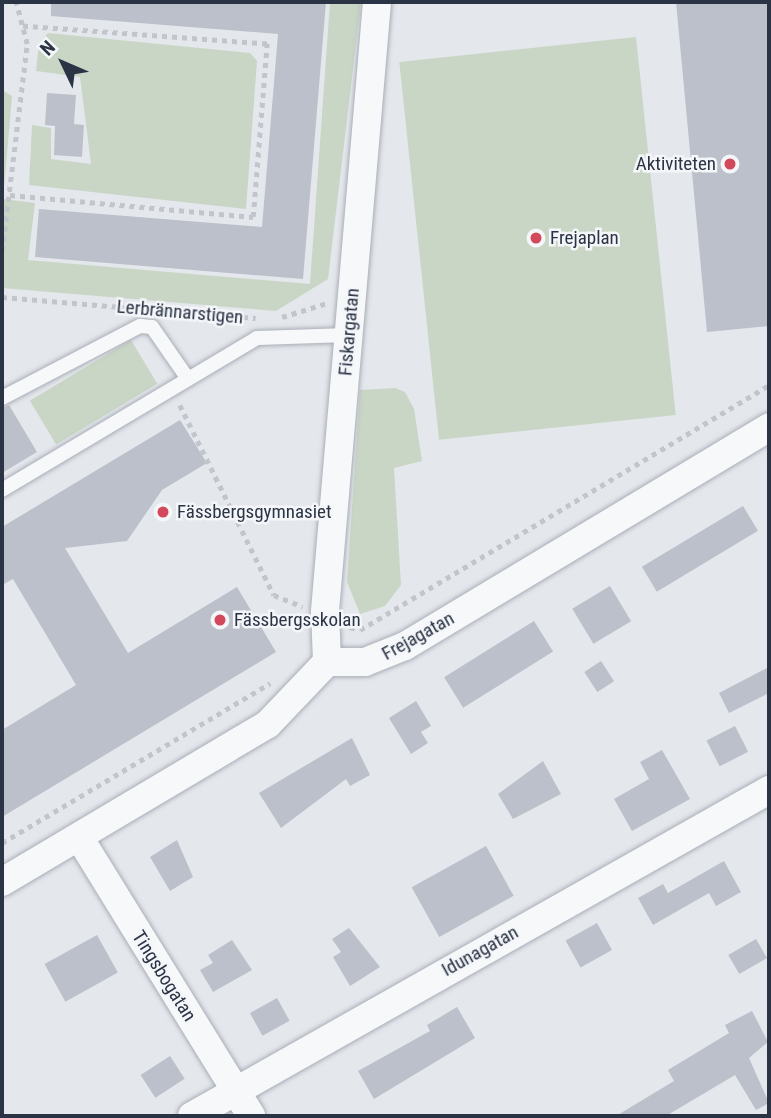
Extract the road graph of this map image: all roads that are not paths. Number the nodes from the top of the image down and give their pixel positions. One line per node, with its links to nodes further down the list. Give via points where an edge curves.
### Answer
1 (377, 2): 2 (street, Fiskargatan)
2 (349, 335): 3 (lane, via 257,338); 7 (street, Fiskargatan, via 309,613)
3 (188, 379): 4 (lane, via 152,327 140,326); 6 (lane)
4 (2, 398)
5 (769, 427): 7 (street, Frejagatan, via 405,646 365,662)
6 (2, 490)
7 (327, 663): 9 (street, via 268,724)
8 (769, 790): 11 (street, Idunagatan)
9 (79, 836): 10 (street); 11 (street, Tingsbogatan)
10 (2, 882)
11 (235, 1091): 12 (street, Idunagatan); 13 (street, Tingsbogatan)
12 (192, 1116)
13 (251, 1116)

